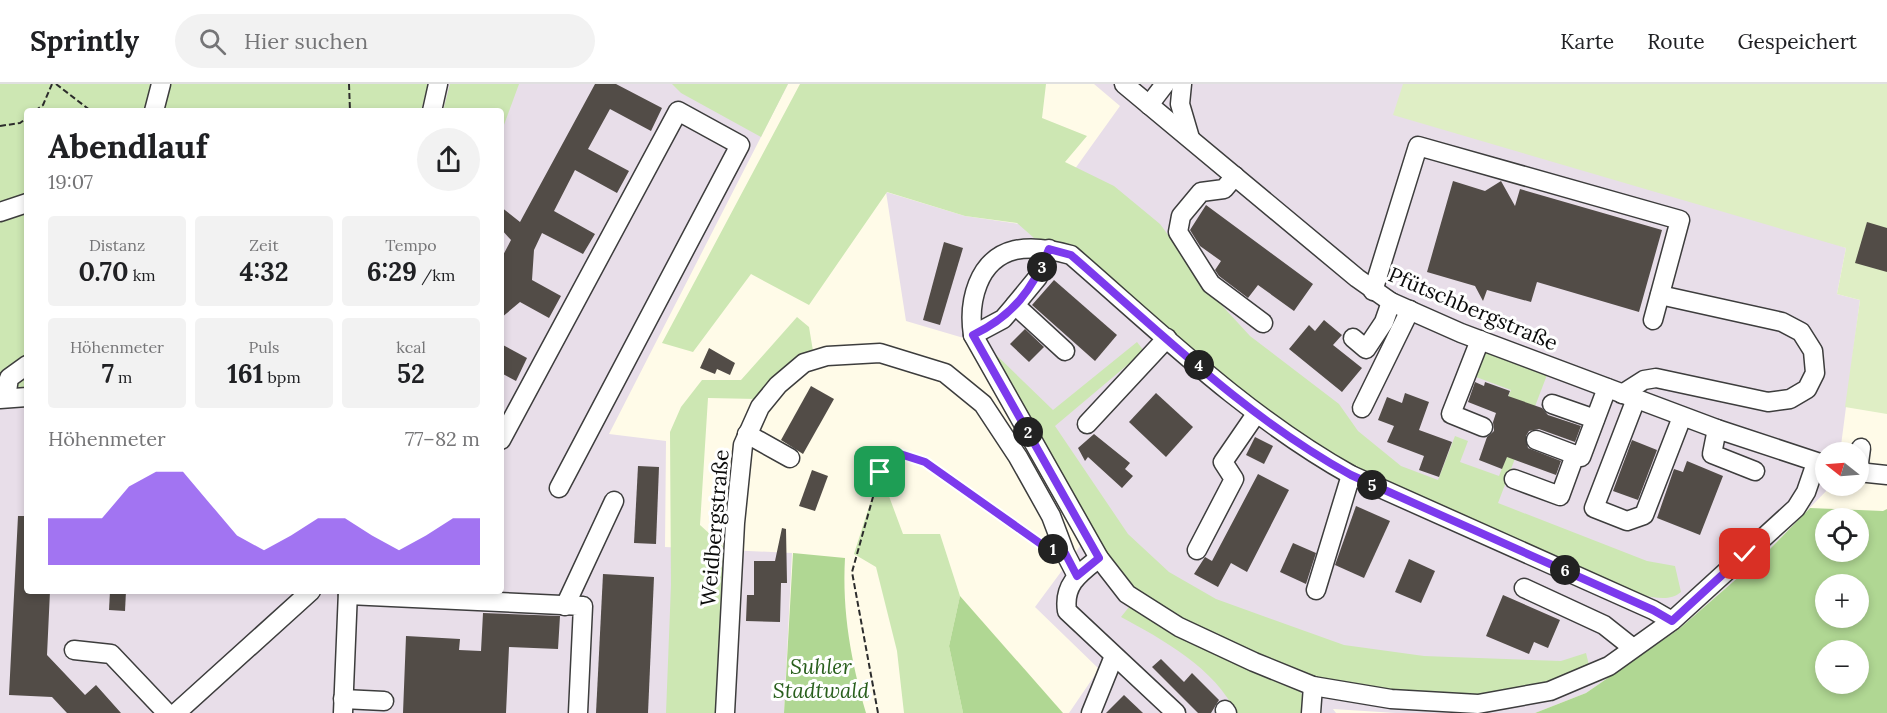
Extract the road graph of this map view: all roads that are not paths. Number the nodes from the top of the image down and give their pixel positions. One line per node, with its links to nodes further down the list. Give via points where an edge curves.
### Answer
1 (161, 84): 7 (street)
2 (438, 84): 8 (street)
3 (1124, 84): 6 (street, Pfütschbergstraße)
4 (1165, 84): 6 (street)
5 (1182, 84): 9 (street, via 1180,104)
6 (1149, 105): 9 (street, Pfütschbergstraße)
7 (155, 108)
8 (433, 108)
9 (1190, 138): 10 (street, Pfütschbergstraße)
10 (1235, 176): 14 (street, Pfütschbergstraße); 20 (street, via 1224,189 1201,192 1181,216 1178,232 1211,284)
11 (24, 204): 12 (street)
12 (0, 212)
13 (1049, 249): 17 (street, via 1038,277); 21 (street, via 1015,250 981,275 972,299); 22 (street, via 1071,255)
14 (1373, 291): 15 (street, via 1418,146 1680,220); 16 (street, Pfütschbergstraße)
15 (1660, 295): 19 (street); 27 (street, via 1782,322 1801,332 1813,351 1815,373 1807,389 1790,399 1768,402 1656,378)
16 (1391, 302): 18 (street, Pfütschbergstraße); 23 (street, via 1384,322 1366,349)
17 (1015, 305): 21 (street, via 1003,319); 25 (street)
18 (1410, 310): 24 (street, Pfütschbergstraße); 31 (street)
19 (1653, 320)
20 (1263, 323)
21 (973, 335): 53 (street)
22 (1167, 338): 32 (street); 35 (street)
23 (1353, 338)
24 (1480, 340): 27 (street, Pfütschbergstraße); 36 (street, via 1451,414)
25 (1065, 351)
26 (24, 367): 29 (street, via 9,378)
27 (1622, 393): 33 (street, Pfütschbergstraße); 33 (street, via 1594,508 1627,521 1644,515); 34 (street)
28 (24, 397): 29 (street)
29 (3, 399)
30 (1552, 404): 34 (street)
31 (1362, 408)
32 (1256, 414): 47 (street); 52 (street, via 1223,462 1234,479)
33 (1683, 417): 37 (street, Pfütschbergstraße)
34 (1595, 419): 41 (street, via 1581,457)
35 (1087, 424)
36 (1483, 428)
37 (1717, 429): 43 (street, Pfütschbergstraße); 44 (street, via 1712,454)
38 (504, 434): 50 (street, via 678,111 740,145)
39 (747, 434): 42 (street); 54 (street, Weidbergstraße, via 760,407 804,363 827,356 880,353 945,373 983,404 1018,457 1051,516); 71 (street, Weidbergstraße, via 742,445 735,523)
40 (1536, 440): 41 (street)
41 (1575, 455): 49 (street, via 1560,496)
42 (790, 458)
43 (1815, 462)
44 (1755, 471)
45 (1869, 472): 46 (street)
46 (1887, 474)
47 (1351, 475): 56 (street); 61 (street)
48 (1815, 475): 61 (street, via 1796,508)
49 (1514, 479)
50 (559, 488)
51 (614, 501): 60 (street)
52 (1197, 550)
53 (1099, 558): 54 (street); 65 (street, via 1127,594 1150,611)
54 (1077, 576): 64 (street, via 1068,586 1067,611)
55 (1524, 588): 62 (street, via 1604,625)
56 (1316, 590)
57 (308, 594): 69 (street)
58 (348, 594): 67 (street)
59 (365, 594): 60 (street)
60 (565, 606): 70 (street, via 583,606)
61 (1672, 621): 62 (street)
62 (1633, 648): 65 (street, via 1609,666 1550,691 1478,704 1391,699)
63 (74, 650): 68 (street, via 111,654)
64 (1114, 656): 72 (street); 73 (street)
65 (1313, 686): 74 (street)
66 (384, 701): 67 (street)
67 (343, 706)
68 (167, 713)
69 (176, 713)
70 (579, 713)
71 (725, 713)
72 (1091, 713)
73 (1176, 713)
74 (1311, 713)

